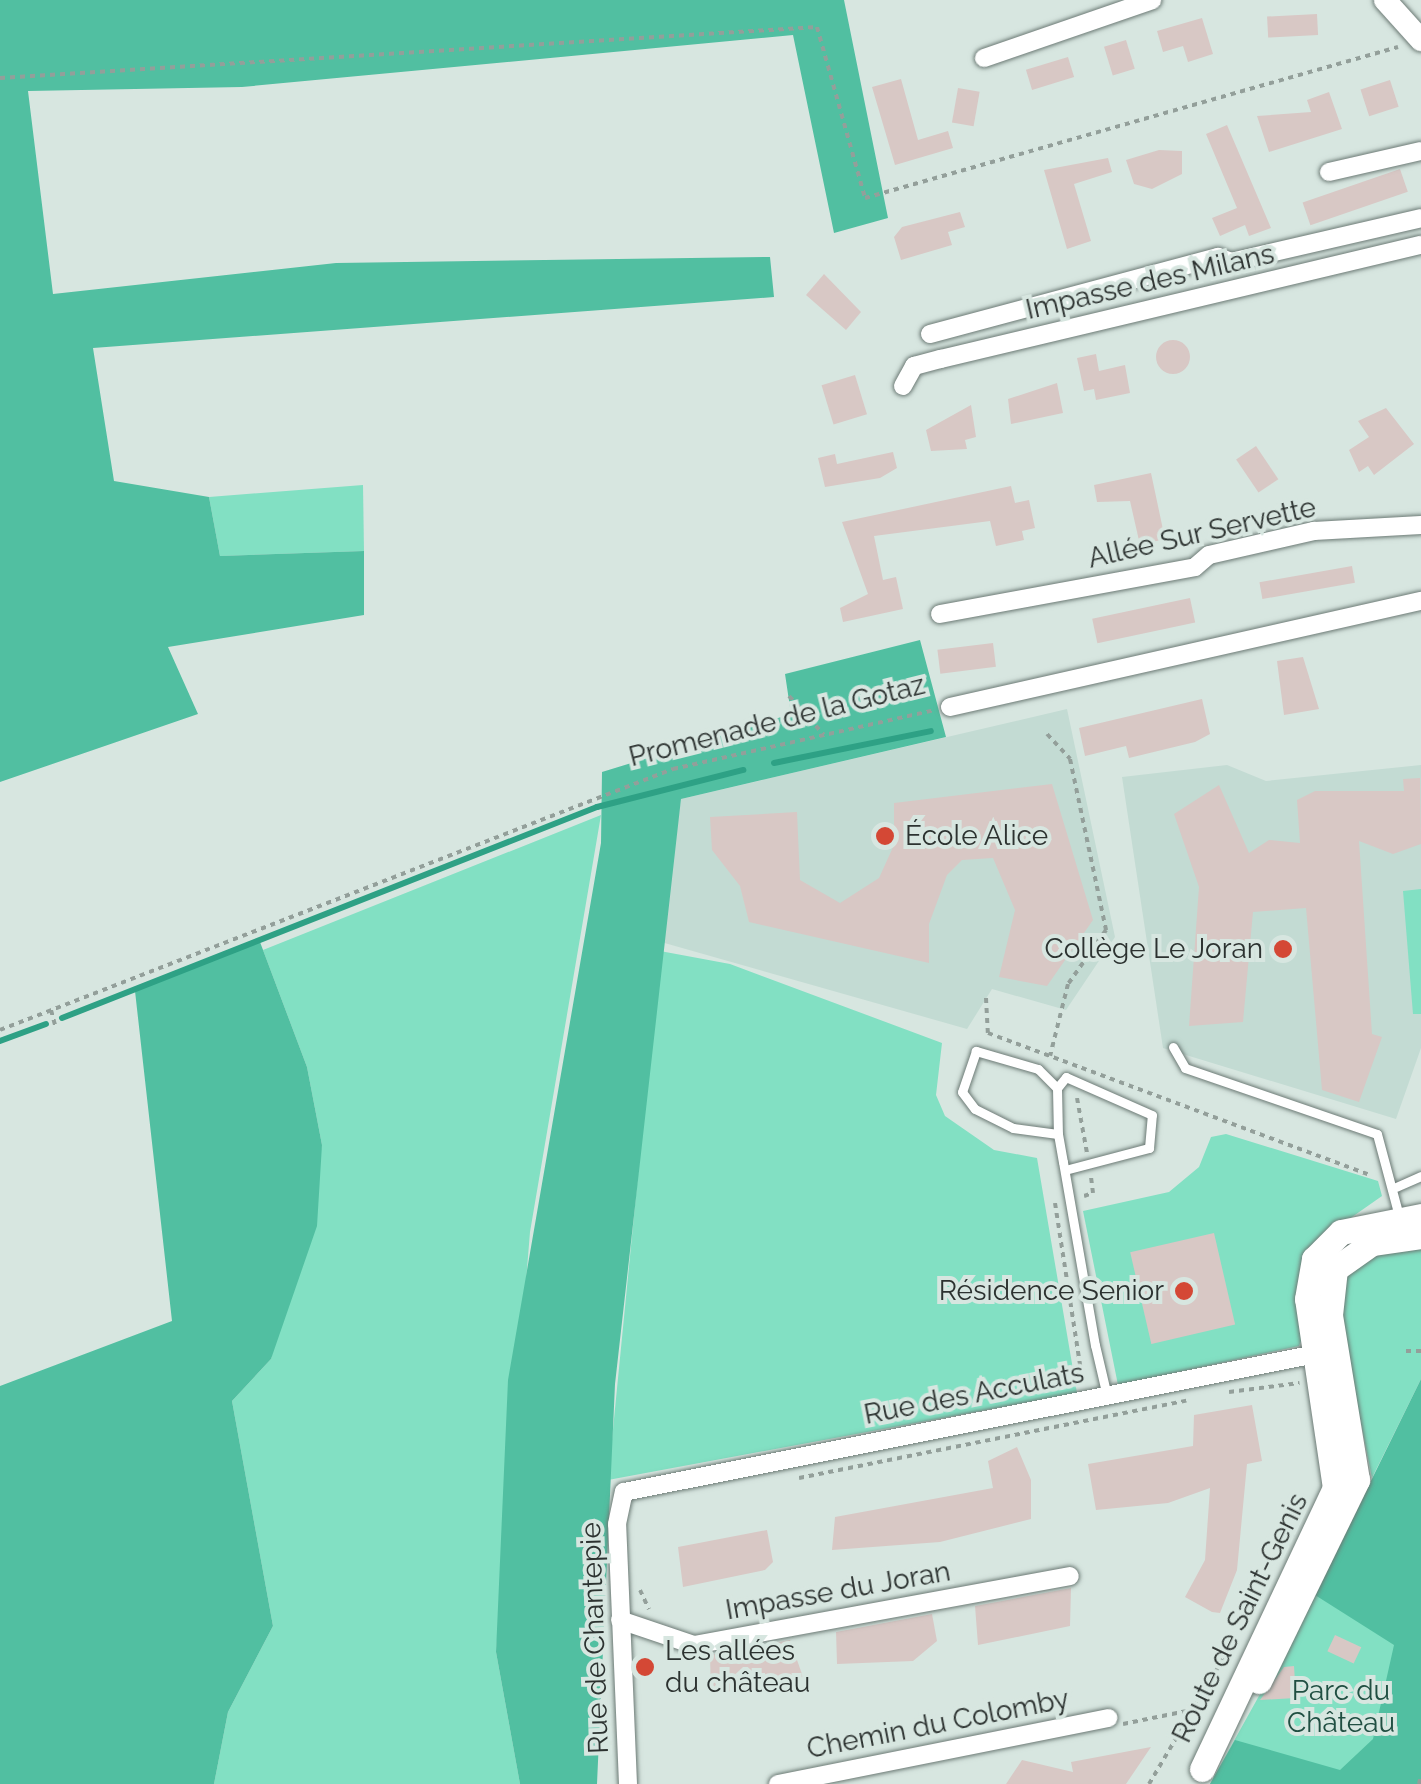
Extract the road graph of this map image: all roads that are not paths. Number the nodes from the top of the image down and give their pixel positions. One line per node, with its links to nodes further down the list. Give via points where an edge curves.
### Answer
1 (1152, 0): 4 (street)
2 (1384, 0): 3 (street)
3 (1420, 38)
4 (984, 58)
5 (1421, 151): 6 (street)
6 (1328, 172)
7 (1421, 218): 9 (street, via 1231,262 1218,257)
8 (1421, 245): 10 (street, Impasse des Milans, via 914,366)
9 (930, 334)
10 (903, 386)
11 (1421, 525): 13 (street, Allée Sur Servette, via 1314,531 1209,555 1194,567)
12 (1421, 601): 14 (street, Promenade de la Gotaz)
13 (940, 614)
14 (950, 706)
15 (1173, 1047): 20 (lane, via 1186,1068 1377,1134)
16 (1058, 1088): 17 (lane); 17 (lane, via 1038,1069 976,1051 962,1092 1014,1128); 18 (lane, via 1066,1077 1135,1102 1156,1128 1136,1156)
17 (1058, 1134): 18 (lane)
18 (1064, 1170): 23 (lane)
19 (1421, 1176): 20 (lane)
20 (1396, 1187): 21 (lane)
21 (1410, 1227): 22 (main road, Route de Saint-Genis, via 1341,1232 1314,1259 1306,1299)
22 (1326, 1352): 23 (street, Rue des Acculats); 28 (main road, Route de Saint-Genis, via 1335,1488)
23 (1106, 1396): 24 (street, Rue des Acculats)
24 (624, 1492): 26 (street, Rue de Chantepie)
25 (1070, 1576): 26 (street, Impasse du Joran, via 694,1644)
26 (620, 1620): 29 (street, Rue de Chantepie)
27 (1108, 1718): 30 (street, Chemin du Colomby)
28 (1197, 1777)
29 (628, 1784)
30 (778, 1784)

